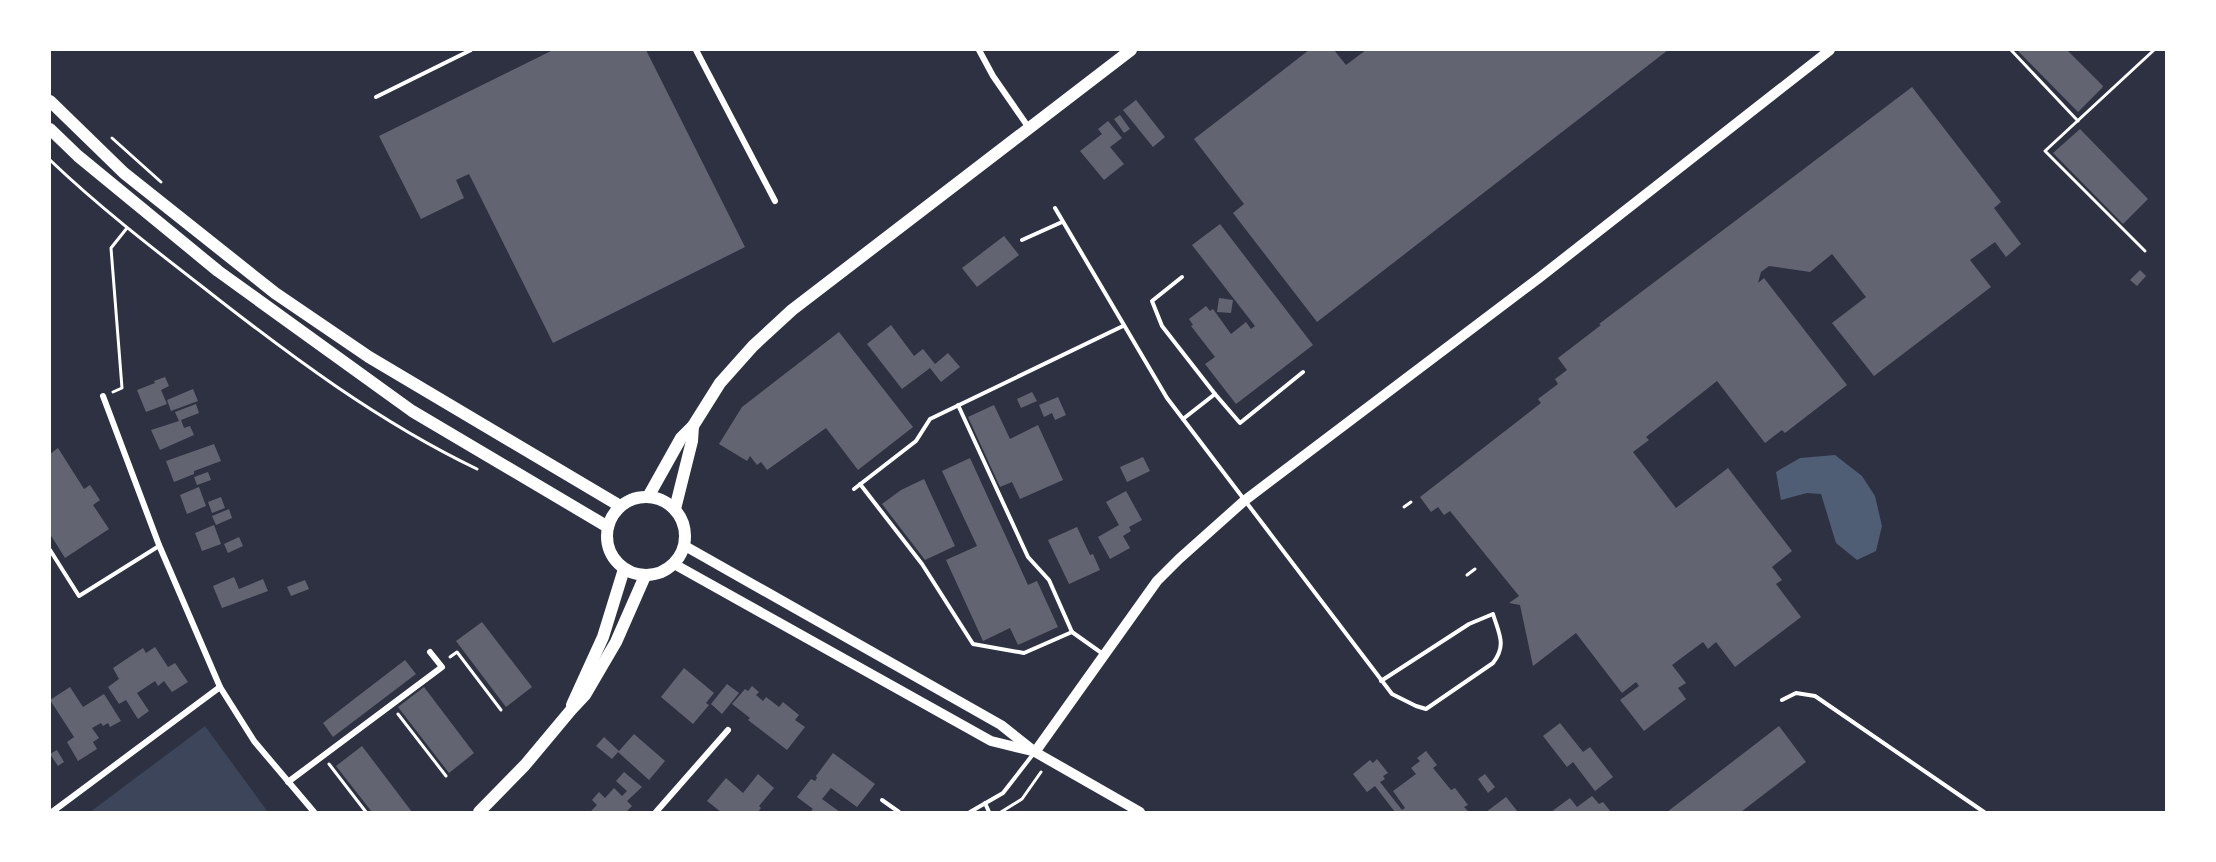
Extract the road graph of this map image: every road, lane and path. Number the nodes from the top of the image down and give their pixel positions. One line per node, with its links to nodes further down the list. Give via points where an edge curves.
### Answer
1 (471, 50): 8 (lane)
2 (696, 50): 15 (street)
3 (979, 50): 11 (street)
4 (1131, 50): 11 (main road)
5 (1830, 50): 32 (street, via 1539,278)
6 (2011, 50): 10 (path)
7 (2154, 50): 10 (path)
8 (376, 97)
9 (50, 101): 34 (main road, via 124,172 275,293 369,357)
10 (2078, 121): 20 (path, via 2045,151)
11 (1029, 128): 28 (main road, via 792,310 720,383)
12 (50, 129): 37 (main road, via 218,271 412,411)
13 (112, 138): 14 (path)
14 (164, 184)
15 (775, 201)
16 (1055, 208): 17 (lane)
17 (1062, 222): 19 (lane); 22 (lane)
18 (127, 228): 25 (path, via 111,248 122,388)
19 (1022, 240)
20 (2145, 251)
21 (1182, 277): 24 (lane, via 1152,301 1162,326)
22 (1123, 326): 26 (lane); 27 (lane)
23 (1303, 372): 24 (lane, via 1240,423)
24 (1215, 394): 27 (lane)
25 (103, 396): 38 (street)
26 (958, 405): 29 (lane, via 930,419 916,441); 46 (lane, via 1028,557 1049,580)
27 (1183, 419): 32 (lane)
28 (693, 426): 31 (main road, via 681,438); 36 (main road)
29 (860, 484): 30 (lane); 46 (lane, via 922,564 973,644 1024,653)
30 (854, 489)
31 (648, 497): 34 (main road, via 638,497); 36 (main road, via 667,502)
32 (1244, 501): 48 (street, via 1157,581); 50 (lane)
33 (1411, 502): 35 (path)
34 (620, 506): 37 (main road)
35 (1404, 507)
36 (675, 509): 39 (main road, via 684,526)
37 (608, 527): 42 (main road, via 609,551)
38 (159, 545): 40 (lane, via 79,596); 51 (street)
39 (685, 546): 41 (main road); 57 (street, via 1001,725)
40 (50, 550)
41 (674, 564): 45 (main road, via 666,571); 57 (street, via 991,741)
42 (624, 569): 45 (main road); 55 (main road, via 603,637)
43 (1475, 569): 44 (path)
44 (1467, 575)
45 (645, 576): 55 (main road, via 616,642 585,695)
46 (1072, 633): 48 (lane)
47 (430, 652): 49 (street)
48 (1103, 655): 57 (street)
49 (440, 664): 53 (street, via 442,667); 54 (path, via 457,652)
50 (1382, 681): 50 (lane, via 1392,694 1426,708 1501,654 1502,642 1493,614 1469,624)
51 (220, 687): 61 (street, via 254,741); 64 (street)
52 (1782, 700): 74 (lane, via 1796,693 1815,696)
53 (392, 705): 58 (street); 60 (path)
54 (501, 710)
55 (571, 710): 67 (main road)
56 (728, 730): 68 (street)
57 (1035, 752): 59 (street); 63 (lane, via 1004,793)
58 (323, 756): 61 (street); 66 (path)
59 (1049, 760): 72 (path, via 1022,799); 73 (street)
60 (446, 776)
61 (288, 782): 65 (street)
62 (882, 800): 69 (lane)
63 (985, 803): 70 (lane); 71 (lane)
64 (52, 813)
65 (314, 813)
66 (366, 813)
67 (479, 813)
68 (656, 813)
69 (898, 813)
70 (970, 813)
71 (989, 813)
72 (1001, 813)
73 (1140, 813)
74 (1984, 813)

